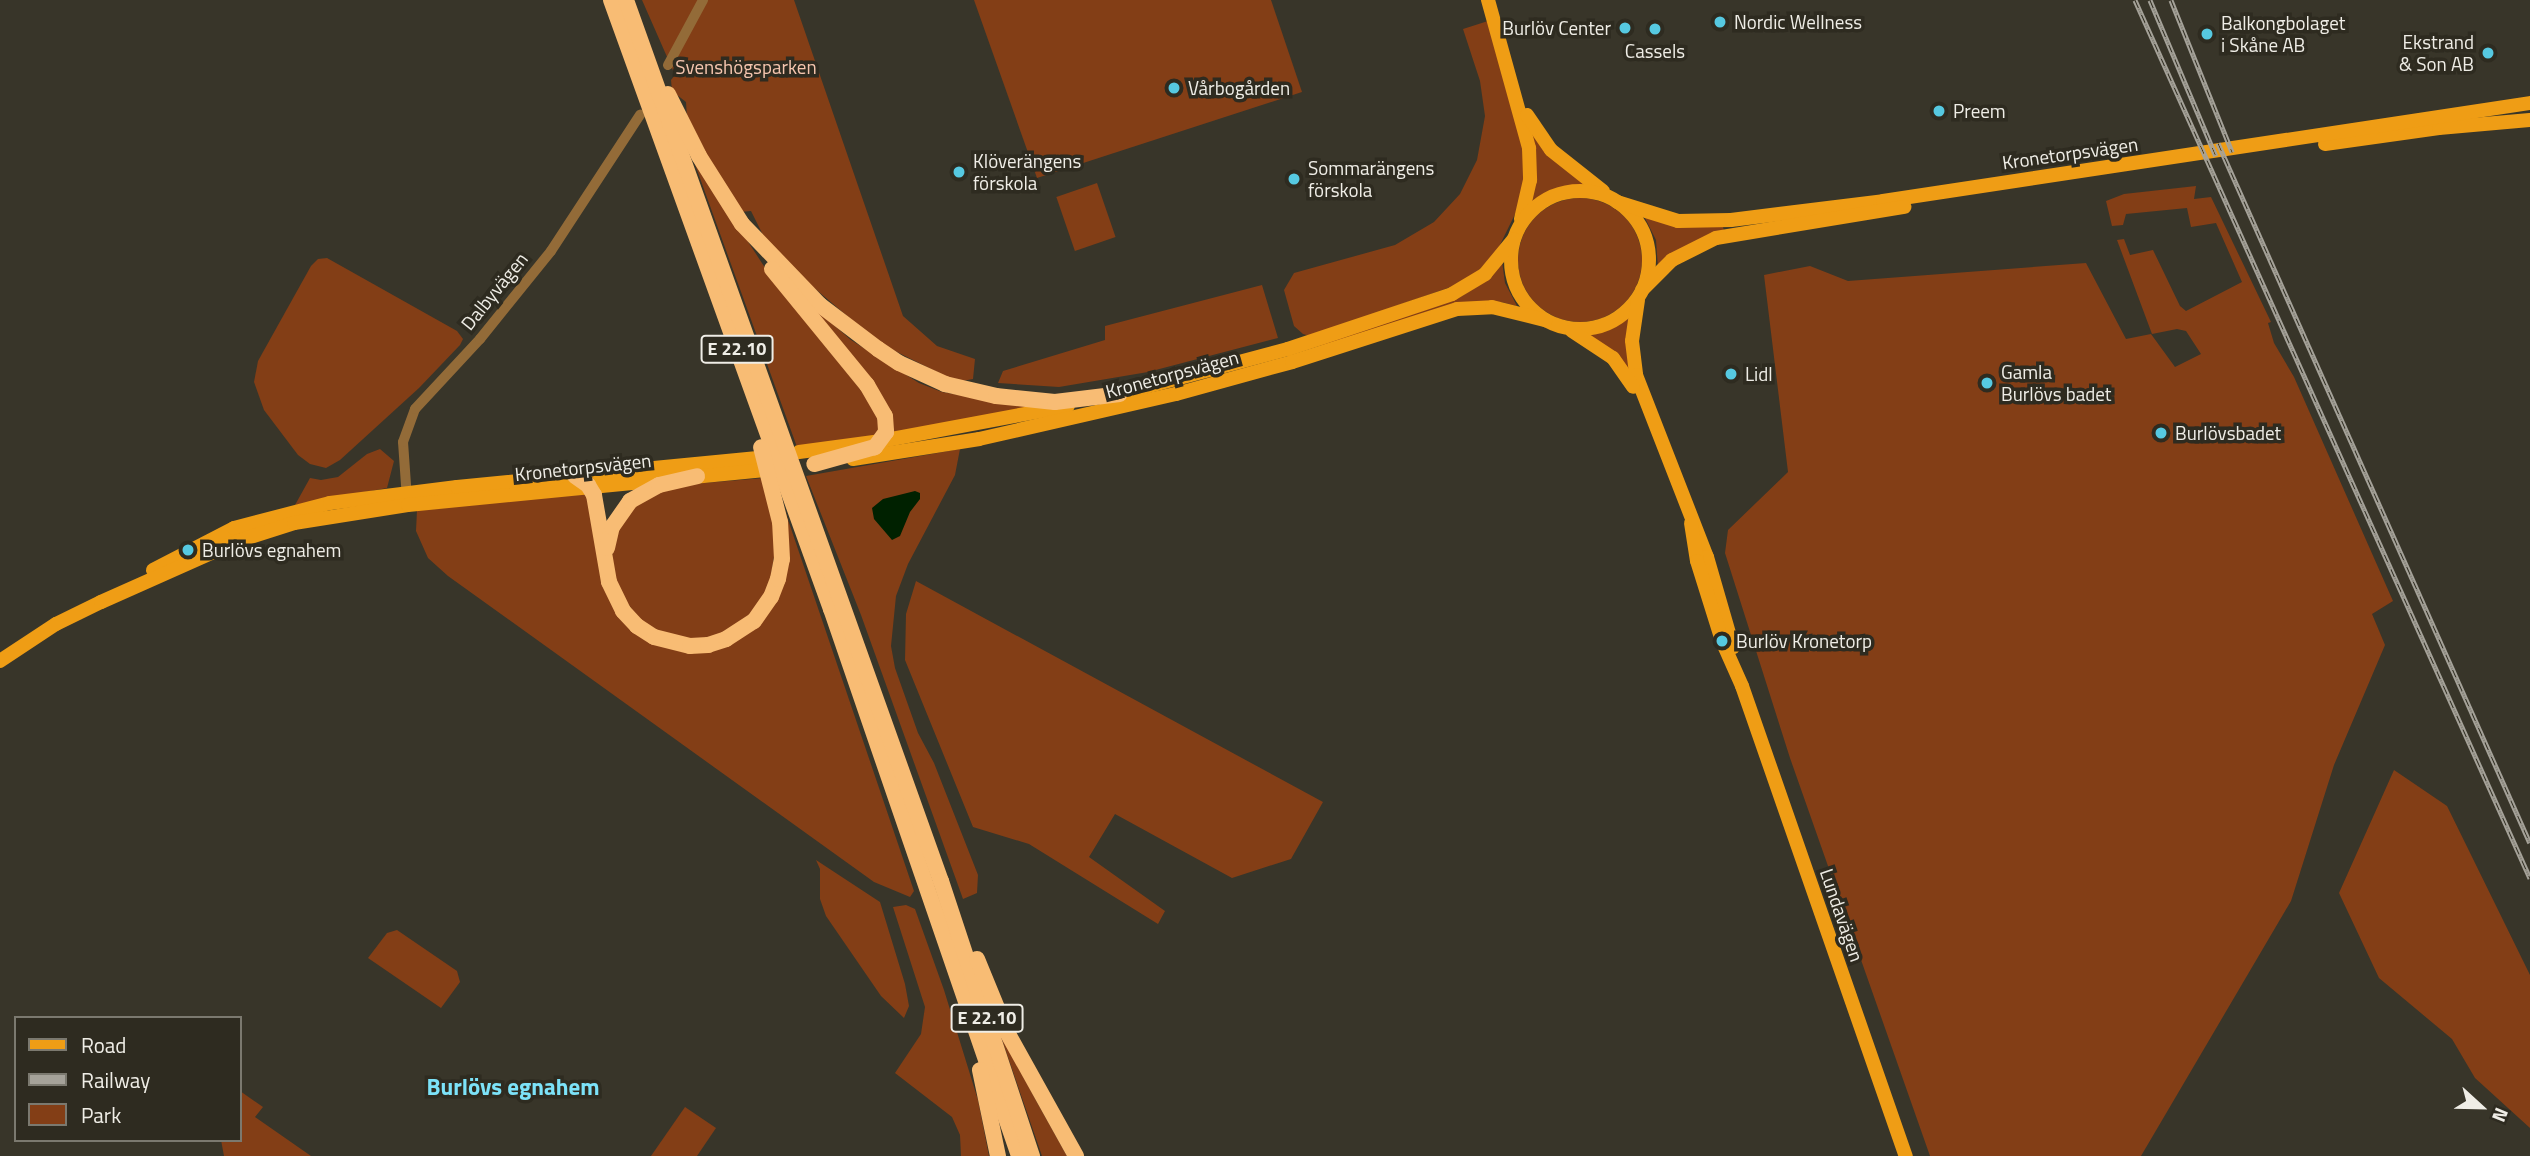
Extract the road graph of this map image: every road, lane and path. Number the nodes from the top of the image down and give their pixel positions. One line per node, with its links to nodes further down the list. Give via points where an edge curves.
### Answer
1 (611, 0): 16 (highway, E 22.10)
2 (703, 0): 5 (street)
3 (1488, 0): 6 (main road, Lundavägen)
4 (627, 2): 11 (highway, via 686,132); 26 (highway, E 22.10)
5 (668, 65)
6 (1515, 88): 10 (main road, Lundavägen, via 1545,143); 12 (main road, Lundavägen, via 1531,164)
7 (2530, 103): 10 (main road, Kronetorpsvägen, via 1731,220 1678,221)
8 (640, 114): 23 (street, Dalbyvägen, via 551,251 481,339 415,409 402,442)
9 (2530, 120): 13 (main road, Kronetorpsvägen, via 2145,169 1723,236 1672,260)
10 (1615, 200): 12 (main road, via 1588,191 1561,193 1537,205); 13 (main road, Lundavägen, via 1634,217 1645,237 1649,268)
11 (742, 224): 17 (highway, via 820,305 878,349 923,375 969,391 1024,401); 18 (highway, via 778,279 876,398 886,424)
12 (1517, 232): 14 (main road, Lundavägen, via 1511,256 1514,281 1525,303); 17 (main road, Kronetorpsvägen, via 1485,274 1462,290 1288,349)
13 (1640, 293): 15 (main road, Lundavägen, via 1609,323 1585,329); 19 (main road, Lundavägen, via 1633,324 1633,359)
14 (1545, 320): 15 (main road, Lundavägen); 20 (main road, Kronetorpsvägen, via 1492,307 1457,309 1280,365 1070,420 902,452)
15 (1561, 327): 19 (main road, Lundavägen, via 1618,363)
16 (744, 370): 24 (highway, via 775,493 782,541 778,579 763,610 742,631 726,639 708,645 673,643 646,631 623,611 609,582); 27 (highway, E 22.10)
17 (1121, 394): 18 (main road, Kronetorpsvägen)
18 (881, 441): 20 (highway, via 863,452)
19 (1662, 443): 32 (main road, Lundavägen, via 1691,523 1700,572 1722,641 1742,686)
20 (805, 460)
21 (697, 476): 22 (main road, Kronetorpsvägen); 22 (main road, Kronetorpsvägen, via 760,464); 24 (highway, via 659,485 630,501 612,527)
22 (581, 481): 23 (main road, Kronetorpsvägen); 24 (highway, via 598,510)
23 (407, 500): 25 (main road, via 295,510 234,528 56,624)
24 (606, 561)
25 (0, 661)
26 (941, 881): 30 (highway, E 22.10); 31 (highway, via 1007,1032)
27 (939, 926): 28 (highway, via 986,1094); 29 (highway, E 22.10)
28 (998, 1156)
29 (1019, 1156)
30 (1032, 1156)
31 (1076, 1156)
32 (1906, 1156)

